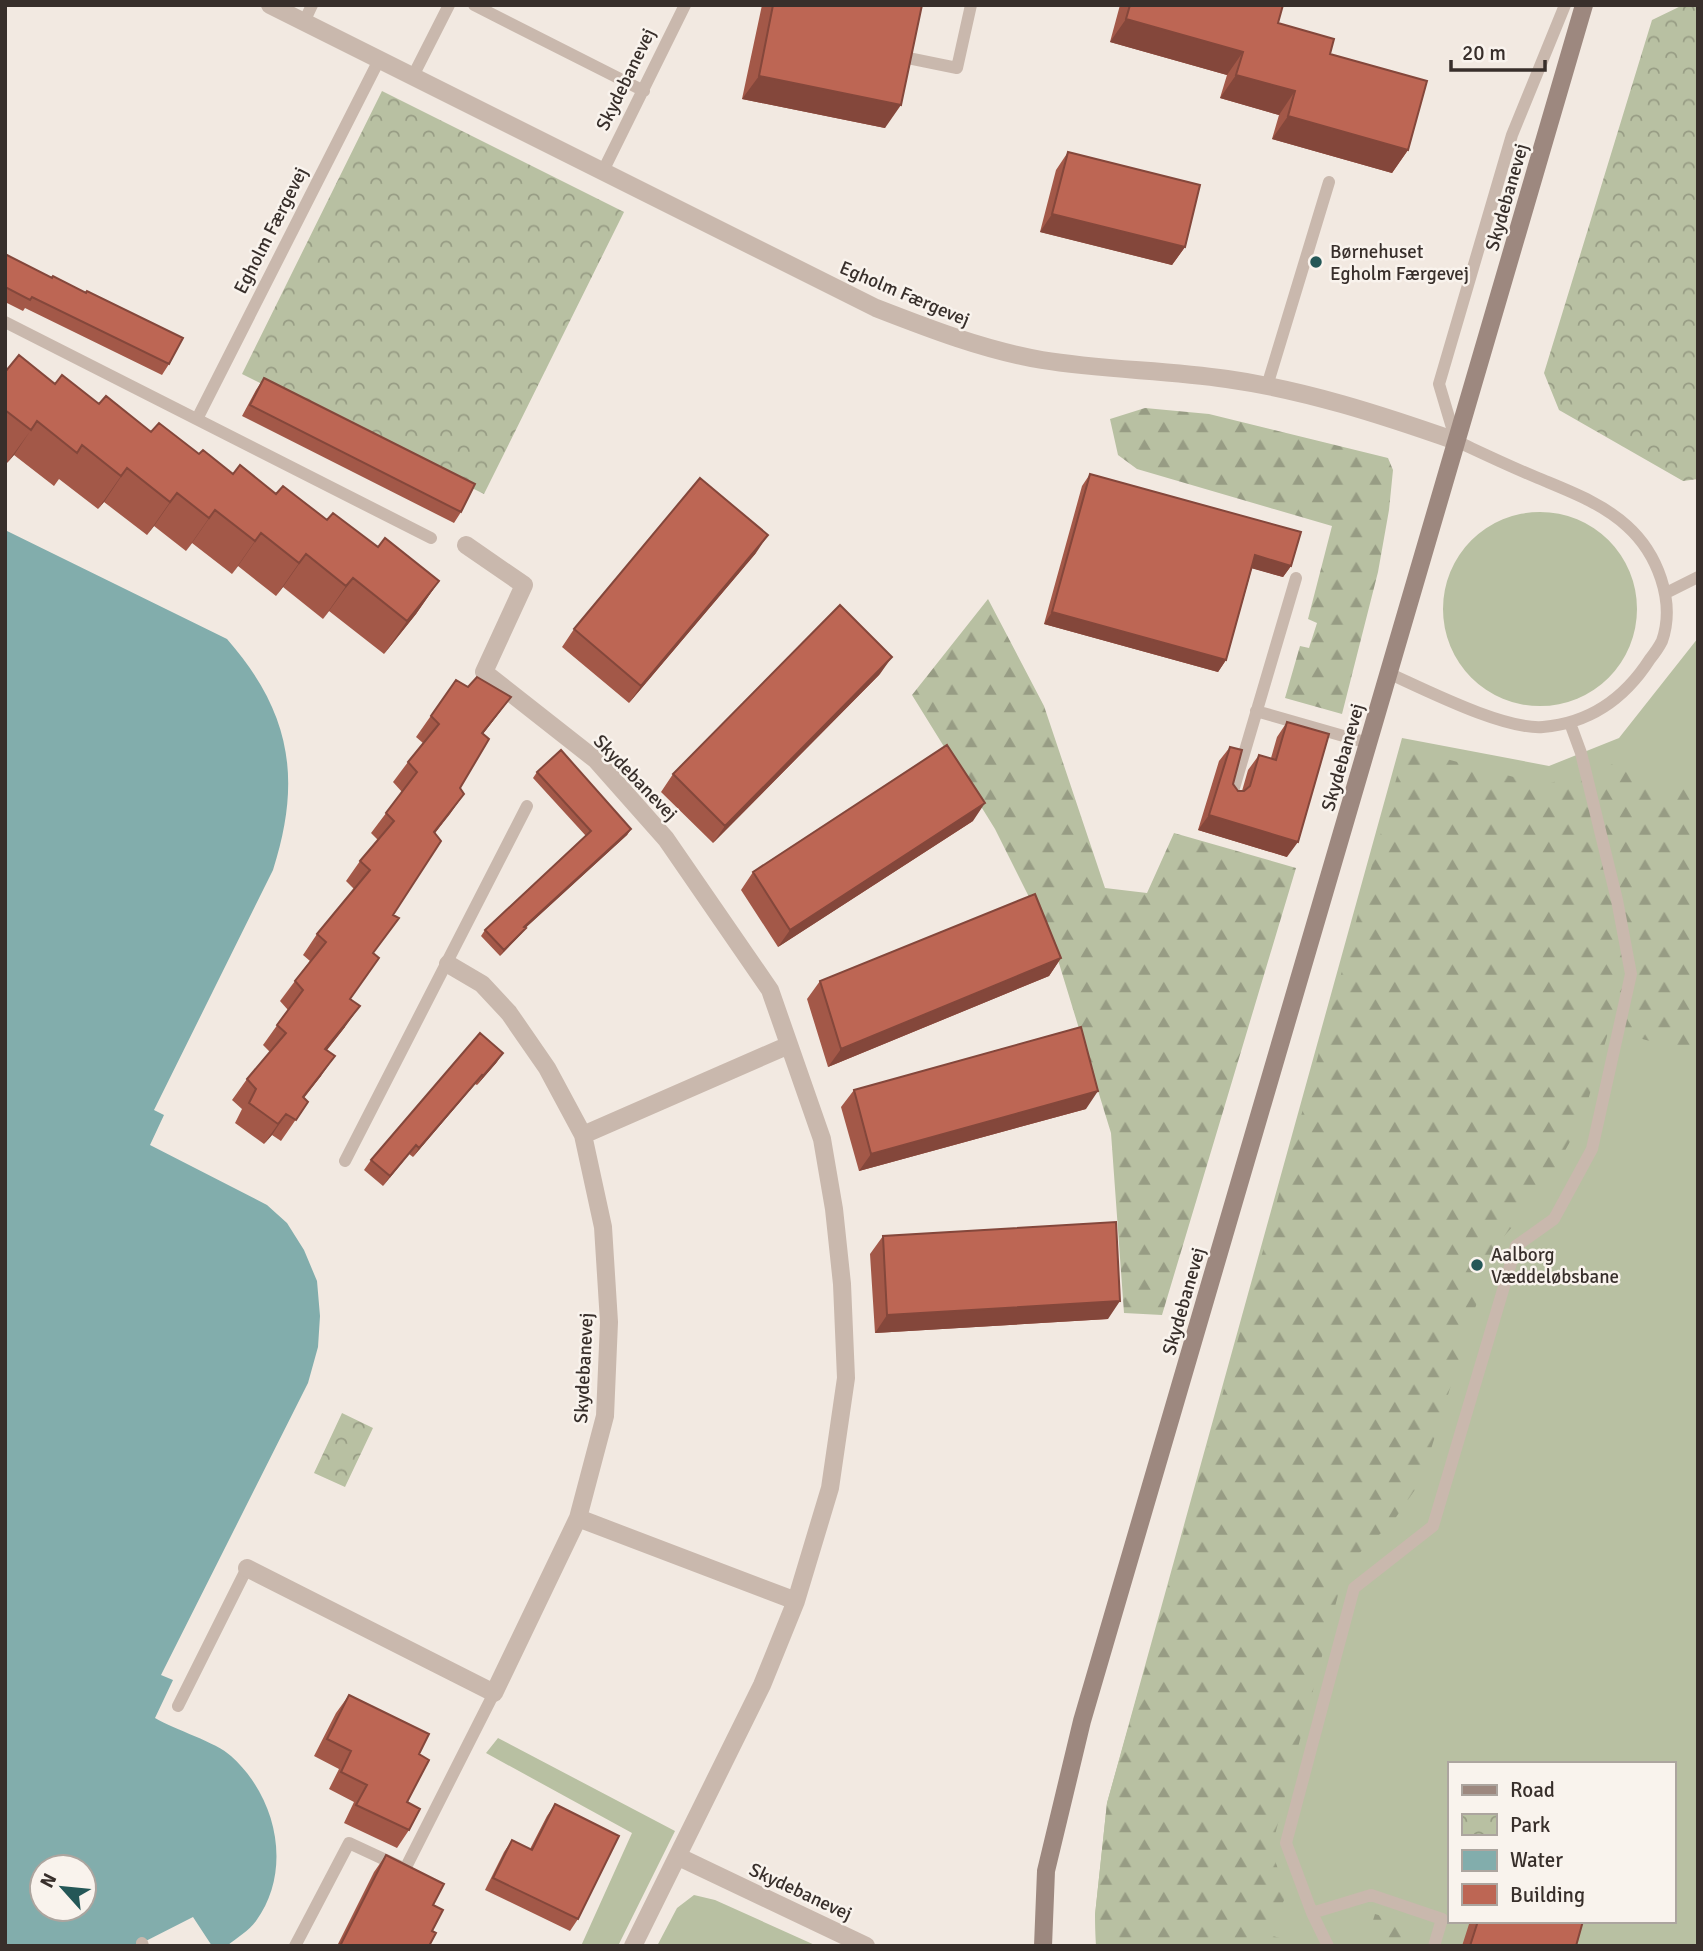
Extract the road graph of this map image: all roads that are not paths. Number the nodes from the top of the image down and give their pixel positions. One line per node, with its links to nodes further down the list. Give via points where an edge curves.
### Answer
1 (270, 5): 9 (street, Egholm Færgevej)
2 (312, 5): 9 (lane)
3 (449, 5): 12 (lane)
4 (474, 5): 13 (lane)
5 (685, 5): 13 (lane, Skydebanevej)
6 (971, 5): 10 (lane, via 957,68)
7 (1565, 5): 19 (lane, via 1512,135 1439,384)
8 (1584, 5): 19 (street, Skydebanevej)
9 (304, 22): 11 (street, Egholm Færgevej)
10 (908, 58)
11 (379, 60): 12 (street, Egholm Færgevej); 18 (lane, Egholm Færgevej)
12 (412, 76): 14 (street, Egholm Færgevej)
13 (644, 91): 14 (lane, Skydebanevej)
14 (603, 171): 17 (street, Egholm Færgevej, via 876,308 956,339 1042,360)
15 (1329, 182): 17 (lane)
16 (5, 322): 18 (lane)
17 (1267, 386): 19 (street, Egholm Færgevej, via 1372,412)
18 (197, 419): 20 (lane)
19 (1456, 441): 24 (lane, via 1599,505 1628,526 1651,557); 25 (street, Skydebanevej)
20 (431, 538)
21 (466, 545): 32 (street, Skydebanevej, via 524,585 484,672 596,760 666,839 770,990)
22 (1698, 577): 24 (lane)
23 (1296, 578): 26 (lane)
24 (1666, 593): 27 (lane, via 1661,642 1639,676 1611,704)
25 (1388, 673): 27 (lane, via 1513,724); 28 (street, Skydebanevej)
26 (1256, 711): 28 (lane); 29 (lane)
27 (1570, 723): 41 (lane, via 1617,900 1631,974 1592,1149 1554,1219 1516,1245 1433,1526 1354,1588 1286,1843)
28 (1368, 743): 45 (street, Skydebanevej, via 1082,1721 1046,1871)
29 (1231, 798)
30 (527, 806): 31 (lane)
31 (448, 964): 33 (street, Skydebanevej, via 482,984 509,1013 547,1068); 34 (lane)
32 (789, 1045): 33 (street); 37 (street, Skydebanevej, via 825,1152 842,1284 846,1378 830,1488)
33 (583, 1135): 35 (street, Skydebanevej, via 603,1227 609,1322 605,1416)
34 (345, 1161)
35 (578, 1518): 37 (street); 38 (street, Skydebanevej)
36 (247, 1568): 38 (street); 39 (lane)
37 (796, 1601): 40 (street, Skydebanevej, via 762,1685)
38 (494, 1693): 42 (lane, Skydebanevej, via 405,1869 349,1843)
39 (178, 1706)
40 (679, 1857): 43 (street, Skydebanevej); 44 (street, Skydebanevej)
41 (1312, 1913): 46 (lane); 47 (lane, via 1371,1895 1442,1919)
42 (295, 1946)
43 (634, 1946)
44 (866, 1946)
45 (1043, 1946)
46 (1328, 1946)
47 (1434, 1946)

